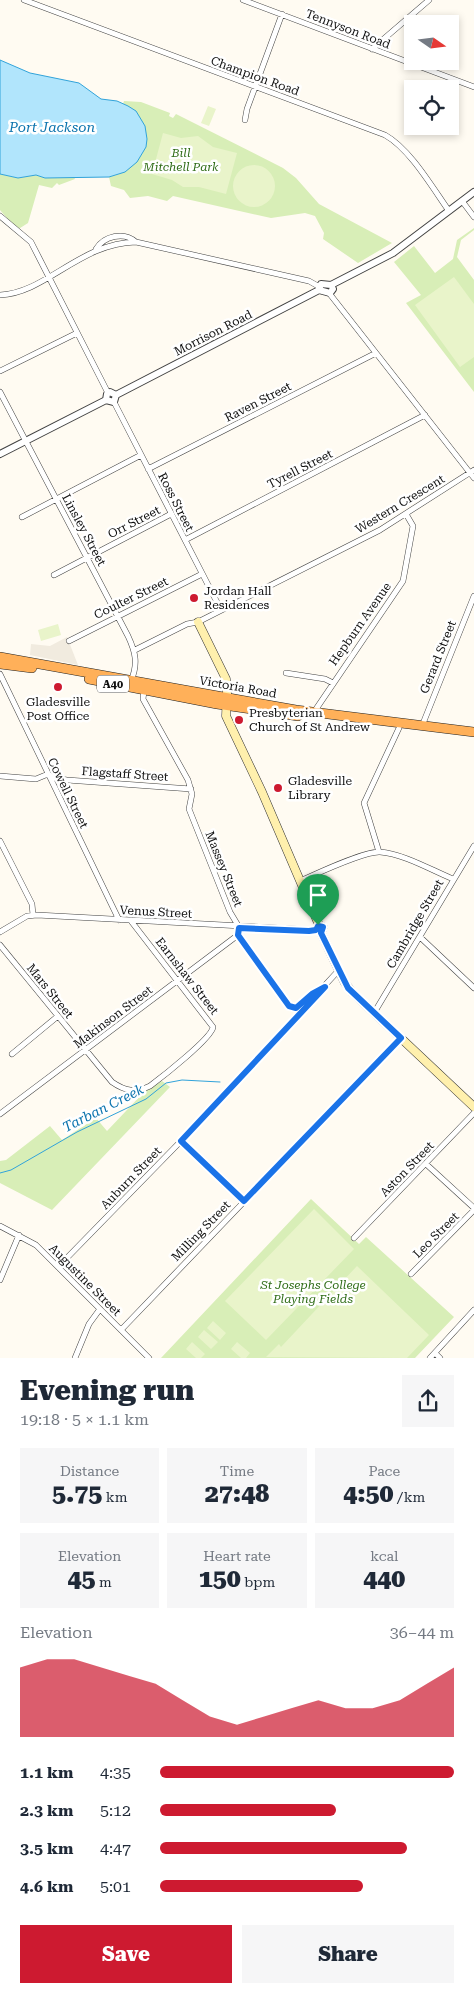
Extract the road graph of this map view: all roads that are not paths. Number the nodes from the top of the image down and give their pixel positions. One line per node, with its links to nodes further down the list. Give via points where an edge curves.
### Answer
1 (24, 0): 6 (street, Champion Road)
2 (243, 0): 4 (street, Tennyson Road)
3 (429, 0): 5 (street)
4 (282, 14): 5 (street, Tennyson Road); 6 (street)
5 (372, 48): 7 (street, Tennyson Road)
6 (256, 87): 8 (street); 11 (street, Champion Road, via 392,139 415,164)
7 (474, 87)
8 (245, 120)
9 (474, 192): 10 (street)
10 (462, 201): 11 (street); 13 (street)
11 (449, 211): 15 (street, via 393,253)
12 (0, 216): 14 (street, via 31,242)
13 (474, 217)
14 (49, 276): 16 (street, via 95,250 120,242 136,242 309,281); 18 (street, via 17,293); 19 (street)
15 (332, 285): 16 (street, via 322,284); 17 (street)
16 (318, 288): 17 (street); 23 (street, Morrison Road)
17 (329, 293): 20 (street)
18 (0, 295)
19 (76, 333): 21 (street); 24 (street)
20 (376, 353): 26 (street); 30 (street, Raven Street)
21 (0, 372)
22 (0, 392): 27 (street, Linsley Street)
23 (116, 395): 24 (street, via 113,392); 25 (street)
24 (107, 396): 25 (street, via 110,403); 27 (street)
25 (114, 402): 29 (street, Ross Street)
26 (425, 415): 31 (street); 37 (street, Tyrell Street)
27 (26, 440): 28 (street); 33 (street, Linsley Street)
28 (0, 454)
29 (141, 455): 30 (street, Ross Street); 33 (street)
30 (148, 469): 34 (street, Ross Street)
31 (472, 471): 32 (street); 35 (street, Western Crescent)
32 (474, 478)
33 (56, 498): 36 (street); 38 (street, Linsley Street)
34 (171, 514): 37 (street, Ross Street); 38 (street, Orr Street)
35 (406, 514): 42 (street, Western Crescent); 52 (street, Hepburn Avenue, via 413,526 403,581)
36 (22, 517)
37 (185, 540): 39 (street, Ross Street)
38 (87, 558): 40 (street, Orr Street); 43 (street, Linsley Street)
39 (202, 574): 42 (street, Ross Street); 43 (street, Coulter Street)
40 (54, 575)
41 (474, 596): 56 (street, Gerard Street)
42 (221, 610): 44 (street, Western Crescent)
43 (118, 617): 45 (street, Coulter Street); 46 (street, Linsley Street)
44 (198, 622): 46 (street, Western Crescent, via 187,624); 54 (main road, via 226,679)
45 (69, 641)
46 (135, 650): 51 (street, via 136,666)
47 (0, 657): 51 (highway, Victoria Road / A40)
48 (0, 664): 53 (highway, Victoria Road / A40)
49 (286, 673): 52 (street)
50 (0, 674): 60 (street, Cowell Street)
51 (131, 681): 54 (highway, Victoria Road / A40)
52 (333, 683): 55 (street, Hepburn Avenue)
53 (144, 691): 54 (highway, Victoria Road / A40); 62 (street, Massey Street, via 143,699)
54 (226, 702): 55 (highway, Victoria Road / A40); 57 (highway, Victoria Road / A40); 67 (main road, via 226,716)
55 (314, 712): 56 (highway, Victoria Road / A40)
56 (422, 726): 58 (highway, Victoria Road / A40)
57 (399, 728): 59 (highway, Victoria Road / A40); 65 (street, via 364,803)
58 (474, 732)
59 (474, 738)
60 (48, 774): 61 (street, Flagstaff Street, via 36,779); 62 (street, Flagstaff Street, via 68,780); 69 (street, Cowell Street)
61 (0, 776)
62 (191, 789): 71 (street, Massey Street, via 189,809)
63 (0, 841): 68 (street, via 32,904)
64 (474, 846): 66 (street, Cambridge Street)
65 (379, 852): 66 (street); 67 (street)
66 (453, 879): 75 (street, Cambridge Street)
67 (300, 881): 72 (main road)
68 (33, 915): 69 (street, Venus Street); 73 (street, Venus Street)
69 (119, 920): 70 (street, Venus Street)
70 (131, 921): 71 (street, Venus Street); 78 (street, Earnshaw Street)
71 (239, 928): 72 (street, Venus Street); 74 (street)
72 (318, 930): 77 (main road)
73 (0, 932)
74 (238, 935): 78 (street, Makinson Street); 79 (street, via 289,1006 296,1008)
75 (420, 937): 80 (street); 81 (street, Cambridge Street)
76 (0, 945): 82 (street, Mars Street)
77 (339, 970): 79 (street, Auburn Street); 81 (main road, via 348,988)
78 (179, 980): 84 (street, Makinson Street); 84 (street, Earnshaw Street, via 213,1029 150,1086 135,1091 121,1088)
79 (325, 987): 89 (street, Auburn Street)
80 (474, 988)
81 (374, 1012): 83 (main road)
82 (58, 1016): 84 (street, Mars Street); 85 (street)
83 (401, 1038): 86 (main road); 91 (street, Milling Street)
84 (85, 1050): 88 (street, Makinson Street)
85 (12, 1054)
86 (474, 1107)
87 (474, 1113): 90 (street, Aston Street)
88 (0, 1114)
89 (181, 1141): 91 (street); 96 (street, Auburn Street)
90 (426, 1164): 92 (street); 95 (street, Aston Street)
91 (244, 1201): 101 (street, Milling Street)
92 (474, 1209): 97 (street, Leo Street)
93 (0, 1226): 94 (street, Augustine Street)
94 (19, 1235): 96 (street, Augustine Street, via 36,1245); 98 (street)
95 (354, 1238)
96 (58, 1267): 99 (street, Augustine Street)
97 (411, 1274)
98 (0, 1280)
99 (100, 1309): 101 (street, Augustine Street); 103 (street, via 89,1324)
100 (474, 1310): 102 (street)
101 (121, 1330): 104 (street, Augustine Street)
102 (435, 1352): 105 (street); 106 (street)
103 (75, 1358)
104 (149, 1358)
105 (430, 1358)
106 (440, 1358)

